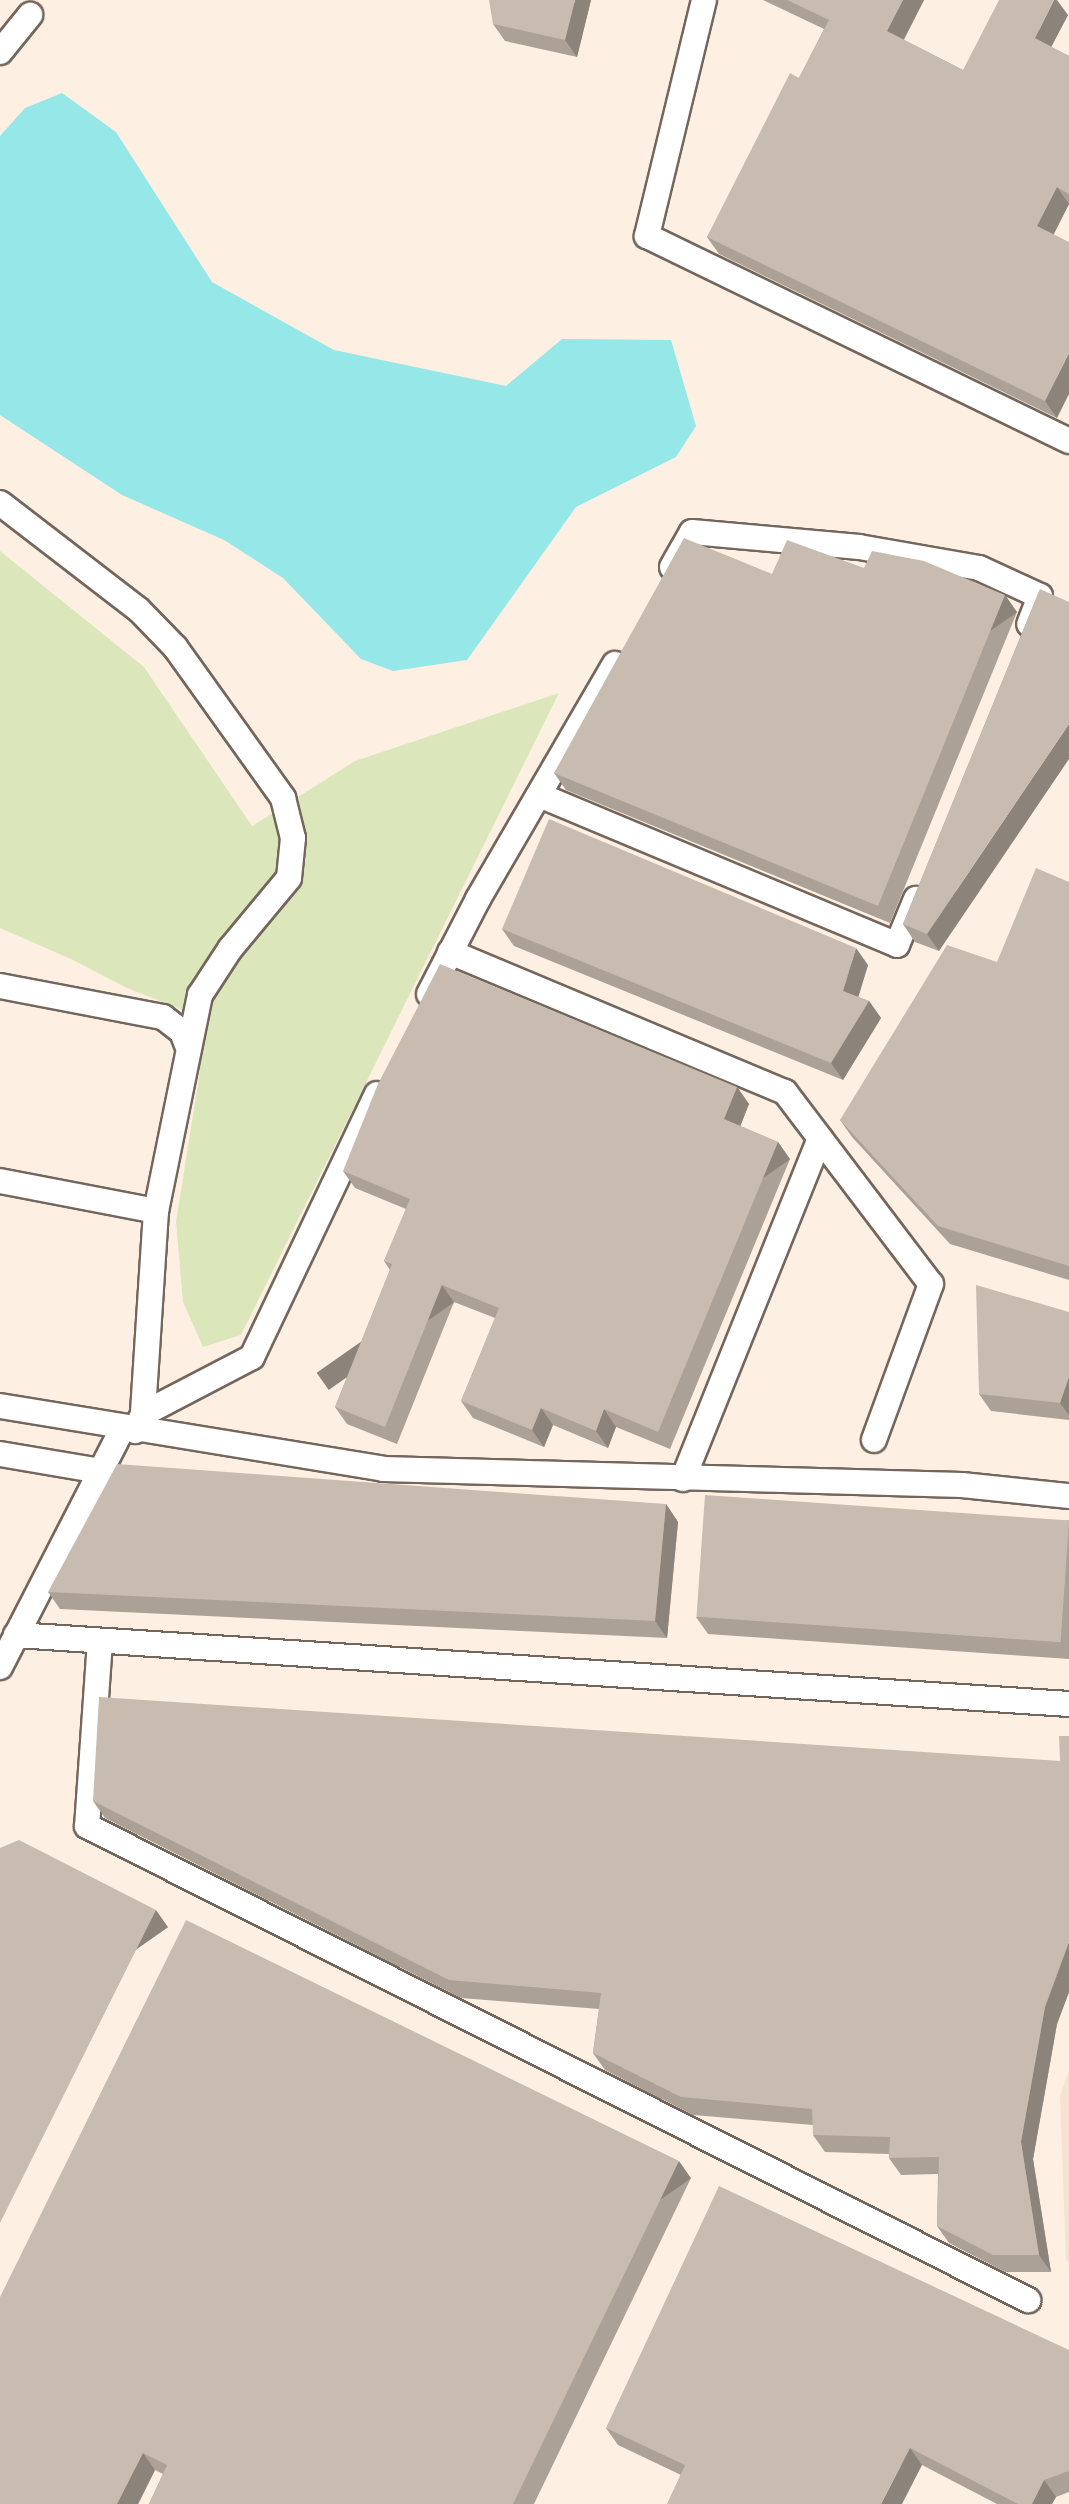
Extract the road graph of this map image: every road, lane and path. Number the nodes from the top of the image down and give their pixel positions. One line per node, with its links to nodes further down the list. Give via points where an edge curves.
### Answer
1 (704, 0): 4 (street, via 647,236)
2 (30, 15): 3 (street)
3 (0, 52)
4 (1069, 441)
5 (0, 503): 14 (street, via 139,610 175,647 283,798 293,838 289,878 200,995)
6 (661, 584): 8 (street, via 692,532 859,547 979,568 1040,596)
7 (631, 637): 9 (street)
8 (1022, 639)
9 (539, 795): 10 (street, via 897,945); 11 (street)
10 (927, 873)
11 (450, 952): 13 (street); 16 (street, via 785,1092)
12 (0, 986): 14 (street, via 163,1017 182,1032)
13 (415, 1021)
14 (187, 1045): 18 (street)
15 (387, 1075): 20 (street, via 252,1357)
16 (820, 1138): 21 (street, via 931,1284); 24 (street)
17 (0, 1181): 18 (street)
18 (156, 1211): 20 (street)
19 (0, 1406): 20 (street)
20 (133, 1424): 23 (street); 24 (street, via 383,1469)
21 (874, 1440)
22 (0, 1454): 23 (street)
23 (100, 1471): 26 (street)
24 (683, 1479): 25 (street, via 962,1485)
25 (1069, 1496)
26 (16, 1635): 27 (street); 28 (street)
27 (100, 1641): 29 (street); 30 (street, via 87,1826)
28 (0, 1667)
29 (1069, 1704)
30 (1028, 2300)

